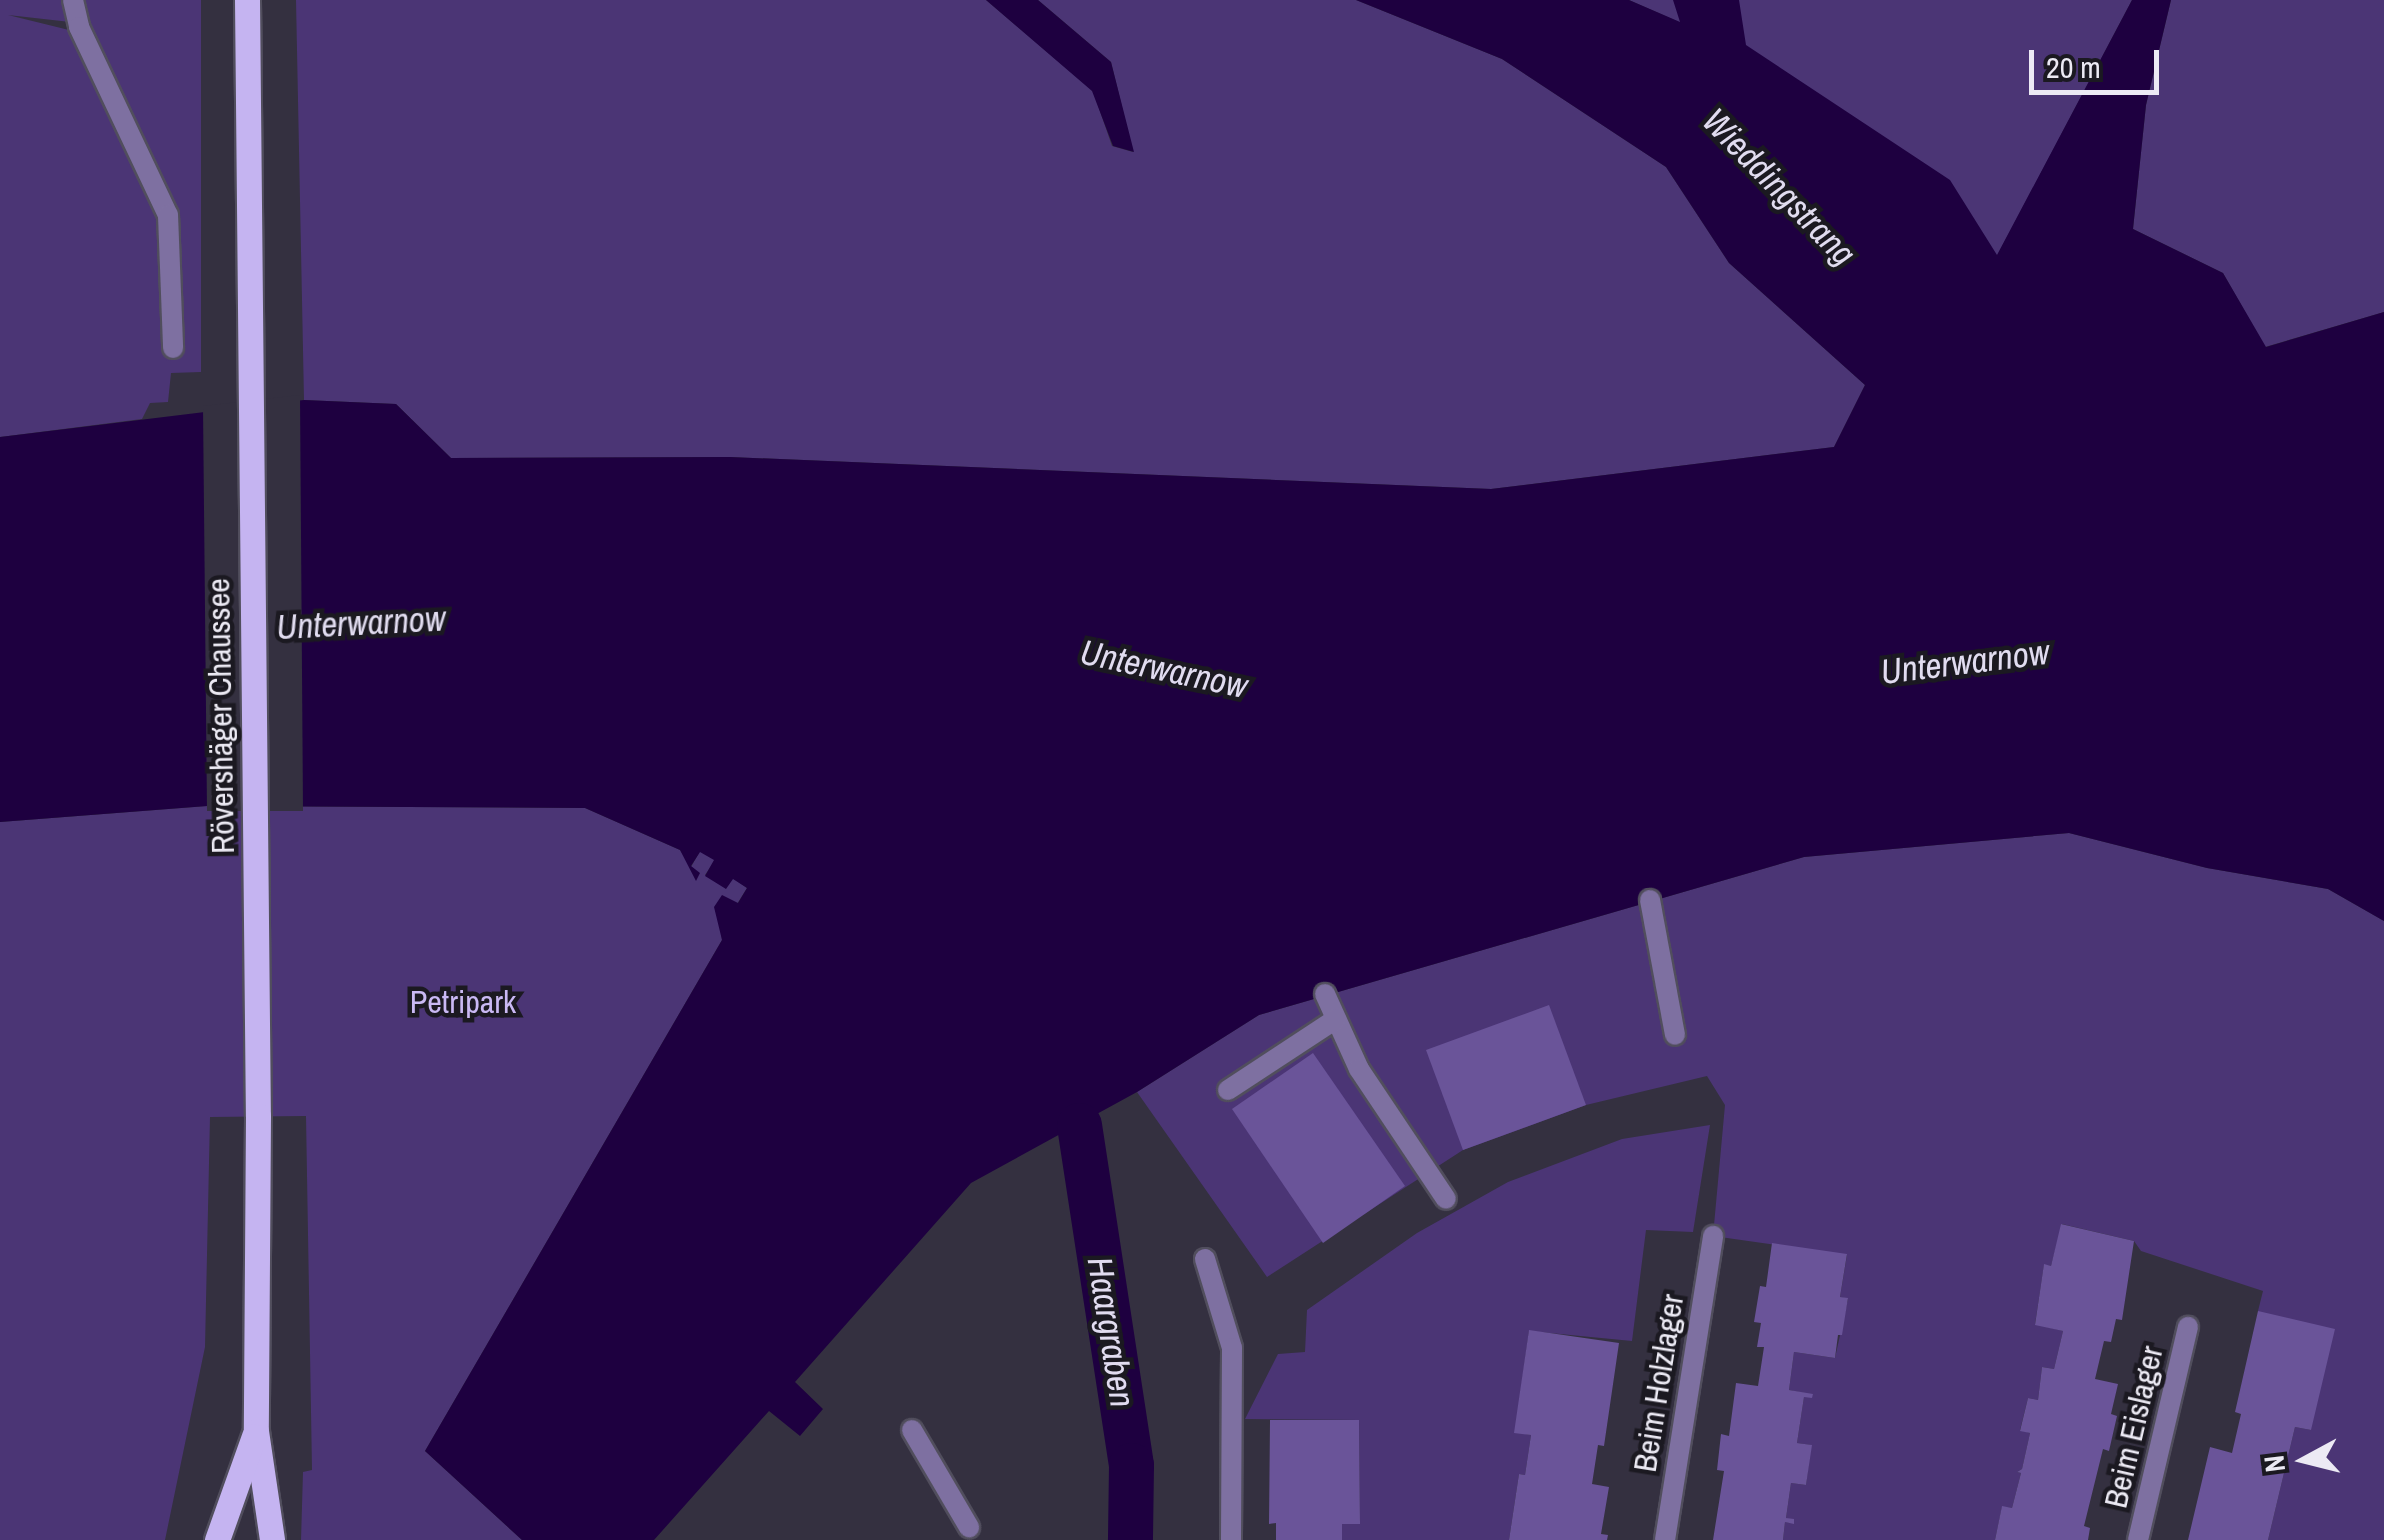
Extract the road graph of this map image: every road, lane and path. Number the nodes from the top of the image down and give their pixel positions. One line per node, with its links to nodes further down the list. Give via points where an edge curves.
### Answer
1 (73, 0): 3 (street, via 79,28 168,215)
2 (247, 0): 14 (main road, Rövershäger Chaussee)
3 (174, 348)
4 (1650, 900): 7 (street)
5 (1326, 994): 6 (street)
6 (1336, 1019): 8 (street); 9 (street, via 1359,1069)
7 (1675, 1035)
8 (1228, 1090)
9 (1446, 1199)
10 (1713, 1236): 19 (street, Beim Holzlager)
11 (1205, 1259): 18 (street, via 1232,1348)
12 (2188, 1327): 20 (street, Beim Eislager)
13 (912, 1430): 15 (street)
14 (256, 1431): 16 (main road, Rövershäger Chaussee); 17 (main road, Rövershäger Chaussee)
15 (970, 1526)
16 (217, 1540)
17 (272, 1540)
18 (1230, 1540)
19 (1665, 1540)
20 (2138, 1540)

